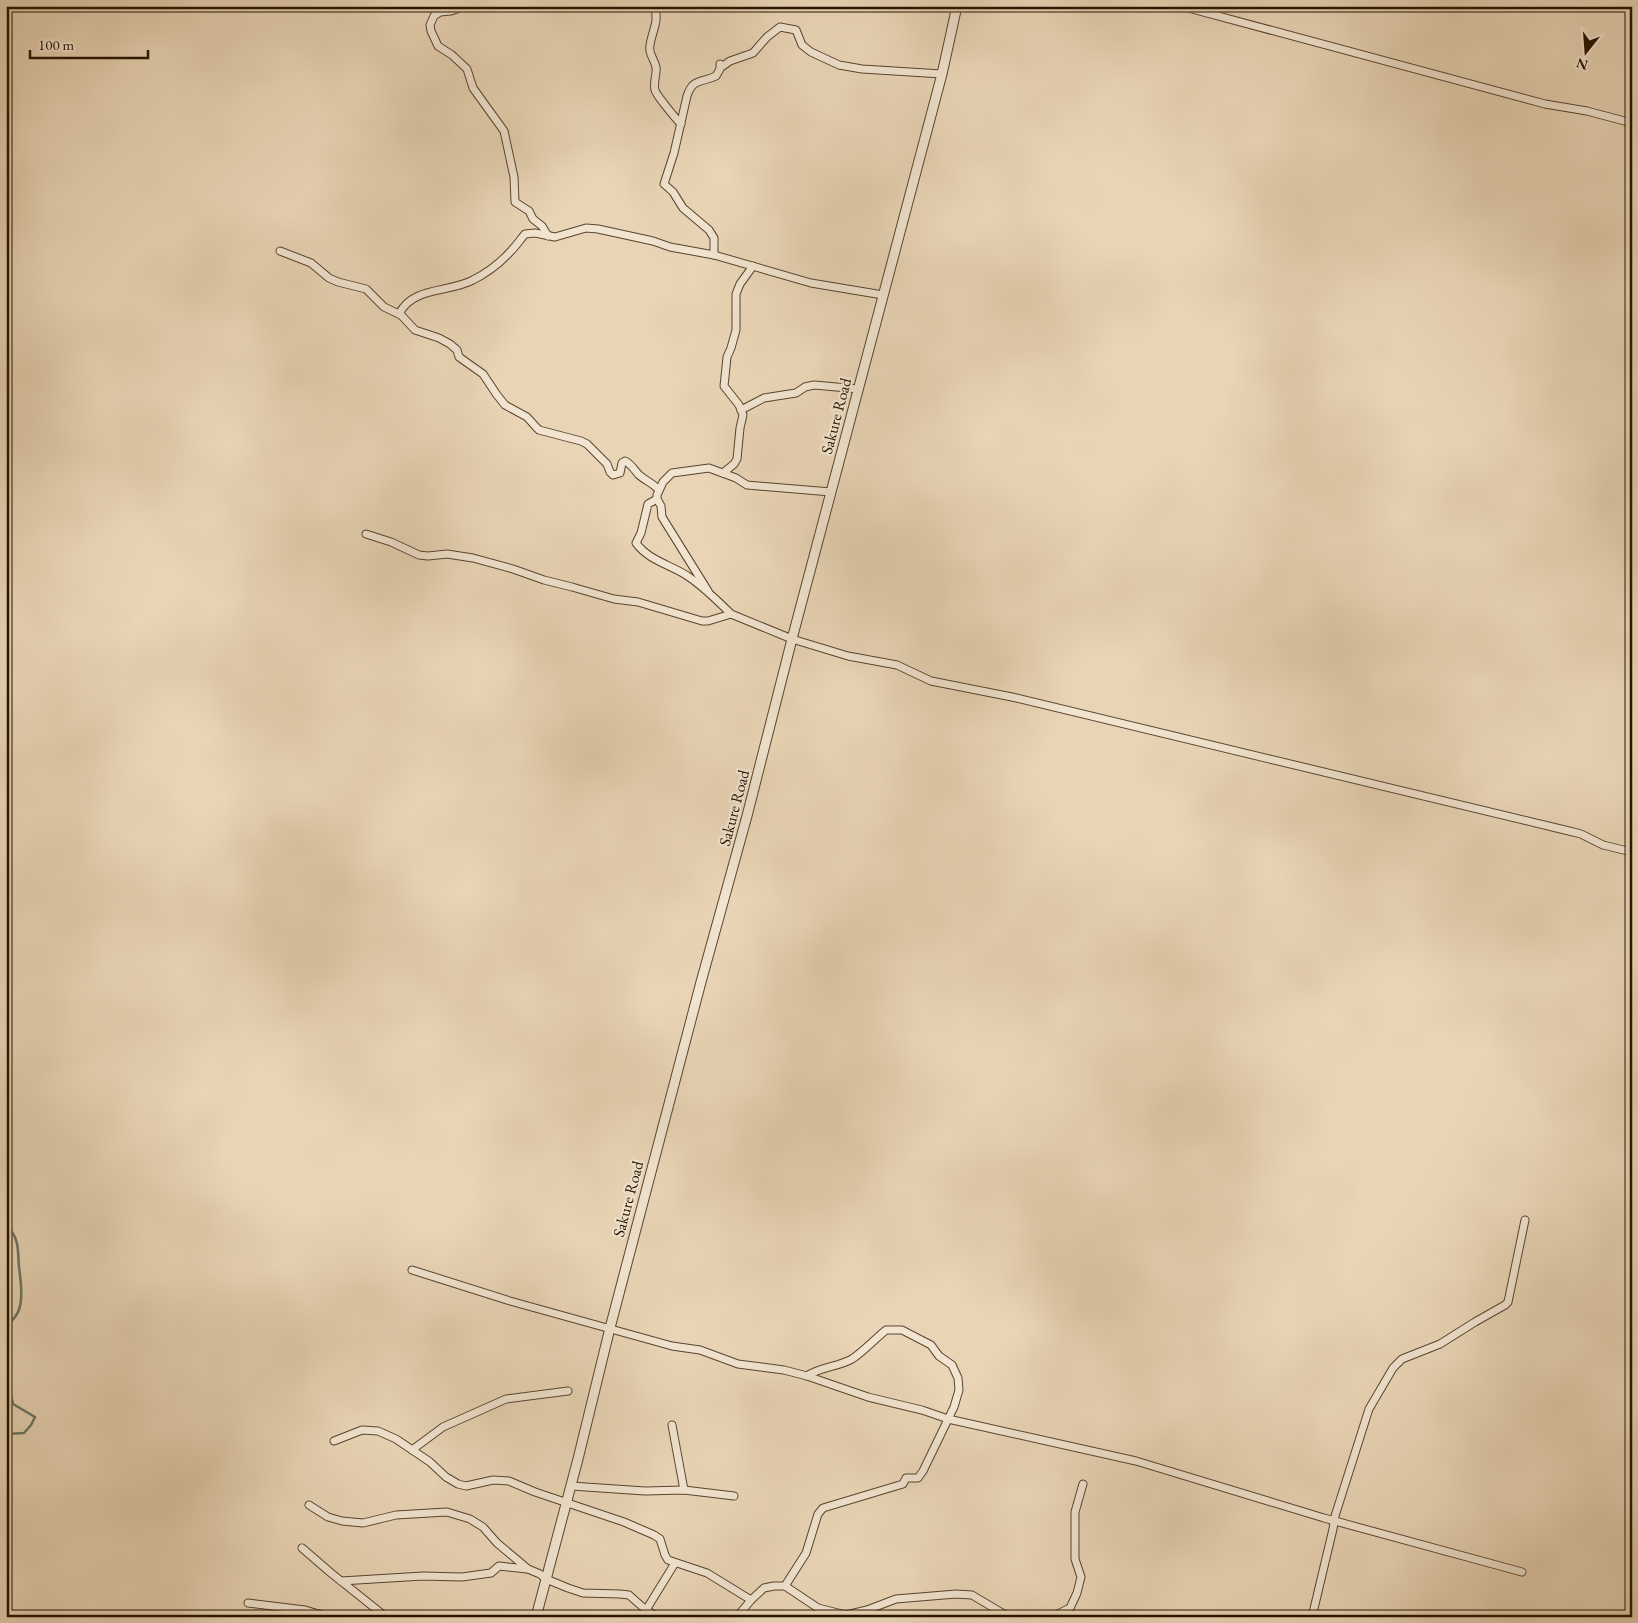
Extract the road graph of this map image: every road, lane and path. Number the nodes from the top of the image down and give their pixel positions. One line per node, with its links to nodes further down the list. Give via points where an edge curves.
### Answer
1 (465, 6): 8 (street, via 434,16 430,25 433,38 438,46 467,69 473,88 504,131 514,177 515,202 529,211)
2 (654, 6): 7 (street, via 656,21 649,54 656,69 654,90)
3 (957, 6): 5 (street, Sakure Road)
4 (1182, 6): 6 (street, via 1545,104)
5 (942, 74): 7 (street, via 862,69 839,64 802,45 796,30 780,27 753,53 723,66 720,64 716,76 694,83 689,89); 12 (street, Sakure Road)
6 (1632, 123)
7 (681, 124): 10 (street, via 664,184 714,238)
8 (548, 236): 10 (street, via 586,228 598,229); 13 (street, via 525,234 504,259 485,273 463,284 416,296)
9 (280, 251): 13 (street, via 311,263 338,282 366,288 384,307)
10 (714, 255): 11 (street)
11 (753, 266): 12 (street, via 811,283); 15 (street, via 736,294 736,330 727,357 724,386)
12 (884, 295): 14 (street, Sakure Road)
13 (398, 314): 17 (street, via 415,330 453,346 459,357 483,374 501,402 527,417 536,427 587,444 607,464 612,475 620,473 622,463 626,461)
14 (859, 389): 15 (street, via 814,385 796,393 764,398); 18 (street, Sakure Road)
15 (741, 410): 16 (street, via 737,459)
16 (723, 473): 17 (street, via 709,468 672,473); 18 (street, via 747,485)
17 (659, 490): 19 (street)
18 (831, 492): 23 (street, Sakure Road)
19 (657, 499): 21 (street, via 662,518); 21 (street, via 648,504 636,543 647,555 688,576)
20 (366, 534): 22 (street, via 419,555 447,554 473,558 702,621)
21 (708, 591): 22 (street)
22 (731, 614): 23 (street)
23 (792, 639): 24 (street, via 848,656 897,665 931,681 1012,697 1550,826); 27 (street, Sakure Road, via 748,816)
24 (1632, 852)
25 (1525, 1220): 40 (street, via 1508,1302 1440,1344 1402,1359 1393,1368 1369,1409)
26 (412, 1270): 27 (street)
27 (610, 1328): 28 (street, via 672,1346 700,1350 738,1364); 35 (street, Sakure Road)
28 (807, 1376): 30 (street); 30 (street, via 852,1359 886,1330 902,1330 931,1345 952,1365 959,1390)
29 (568, 1390): 33 (street, via 506,1400 443,1427)
30 (948, 1419): 40 (street, via 1136,1461); 47 (street, via 918,1478 906,1478 903,1484 823,1508 818,1514 806,1553)
31 (672, 1425): 36 (street)
32 (334, 1441): 33 (street, via 362,1430 378,1431)
33 (412, 1450): 38 (street, via 458,1484 509,1481)
34 (1083, 1484): 59 (street, via 1075,1512 1075,1559 1080,1577 1077,1593 1070,1608)
35 (571, 1486): 36 (street); 38 (street, Sakure Road)
36 (684, 1490): 37 (street)
37 (734, 1496)
38 (566, 1503): 42 (street, via 654,1535 660,1540 668,1560); 45 (street, Sakure Road)
39 (309, 1504): 43 (street, via 328,1517 363,1523 396,1515 447,1512 483,1527)
40 (1334, 1521): 44 (street); 60 (street)
41 (302, 1548): 46 (street)
42 (675, 1563): 48 (street, via 707,1573); 50 (street)
43 (528, 1570): 45 (street); 46 (street, via 499,1566 491,1573 462,1577)
44 (1522, 1572)
45 (546, 1579): 50 (street, via 583,1593 629,1595); 55 (street, Sakure Road)
46 (341, 1581): 54 (street)
47 (785, 1586): 48 (street, via 764,1588); 51 (street, via 818,1608 846,1615)
48 (751, 1600): 57 (street)
49 (248, 1603): 52 (street)
50 (646, 1610): 56 (street)
51 (867, 1613): 58 (street, via 896,1599 956,1594 972,1595)
52 (303, 1614): 53 (street)
53 (329, 1617)
54 (386, 1617)
55 (536, 1617)
56 (658, 1617)
57 (737, 1617)
58 (1010, 1617)
59 (1049, 1617)
60 (1312, 1617)

